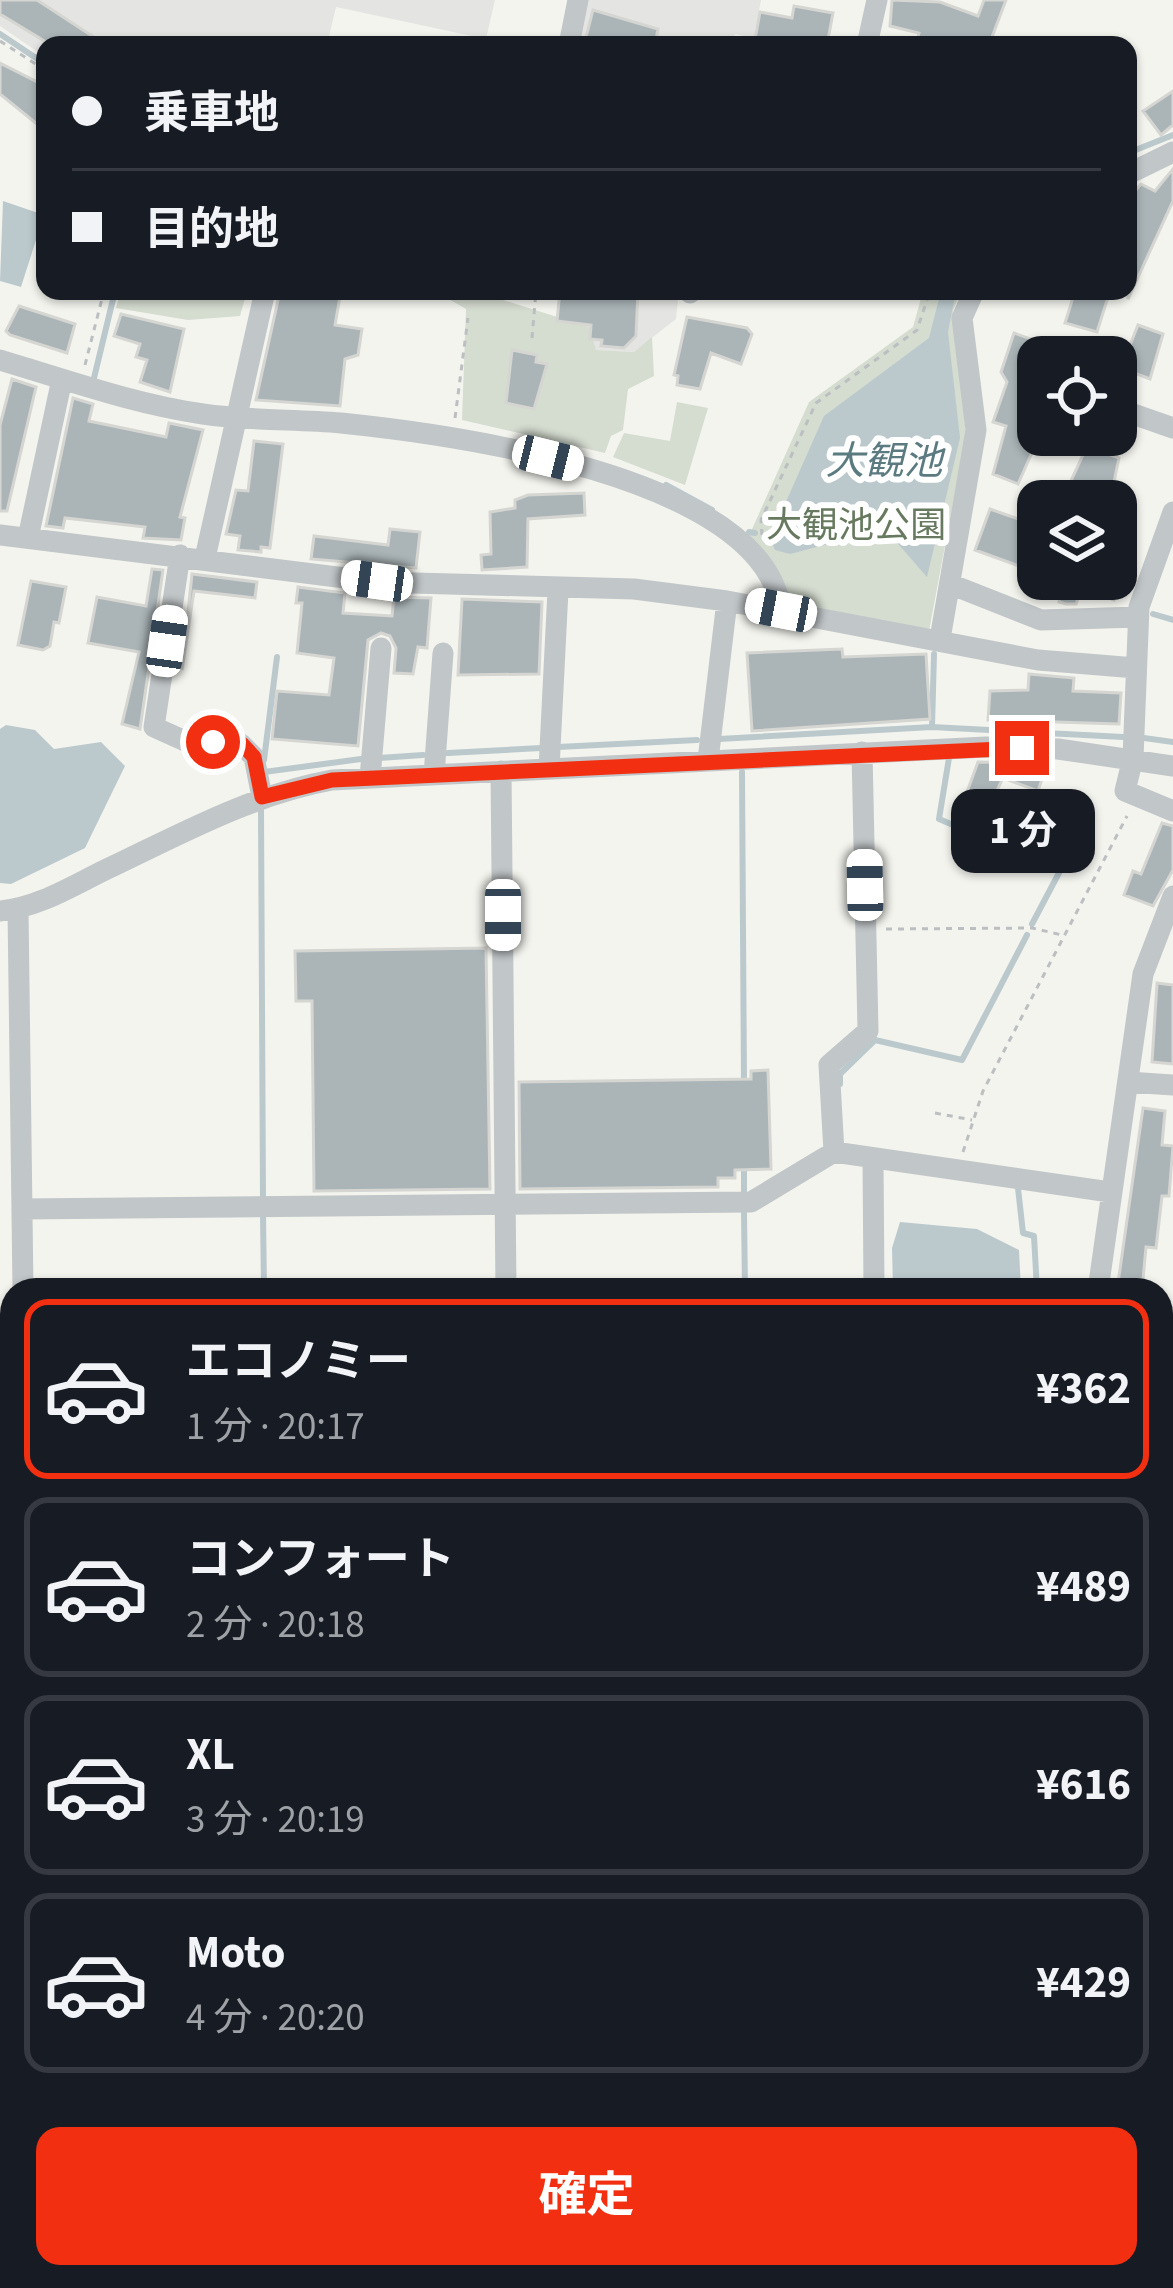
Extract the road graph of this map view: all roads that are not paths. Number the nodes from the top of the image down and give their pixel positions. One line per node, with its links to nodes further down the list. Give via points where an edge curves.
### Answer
1 (578, 0): 3 (street)
2 (877, 0): 4 (street)
3 (571, 36)
4 (869, 36)
5 (1173, 152): 6 (street)
6 (1137, 170)
7 (263, 300): 12 (street)
8 (970, 300): 19 (street, via 962,319 976,430)
9 (0, 360): 10 (street)
10 (72, 381): 12 (street); 16 (street)
11 (1137, 415): 13 (street)
12 (234, 418): 18 (street); 22 (street, via 453,438 580,465 670,497 720,525 754,558)
13 (1173, 428)
14 (1173, 512): 23 (street)
15 (0, 535): 16 (street)
16 (28, 538): 17 (street)
17 (180, 555): 18 (street); 36 (street, via 154,728 185,741 242,744 254,757)
18 (205, 558): 20 (street, via 377,581)
19 (950, 584): 23 (street, via 1041,620); 24 (street)
20 (558, 590): 21 (street); 32 (street)
21 (727, 601): 22 (street); 30 (street)
22 (781, 610): 24 (street)
23 (1138, 617): 27 (street)
24 (940, 639): 27 (street, via 1038,661)
25 (381, 648): 35 (street)
26 (443, 653): 34 (street)
27 (1136, 668): 29 (street)
28 (862, 752): 29 (street, via 1010,748); 30 (street); 42 (street, via 868,1031 829,1064)
29 (1133, 758): 31 (street); 37 (street, via 1125,790)
30 (708, 760): 32 (street)
31 (1173, 766)
32 (549, 769): 33 (street)
33 (501, 771): 34 (street); 45 (street)
34 (434, 775): 35 (street)
35 (370, 778): 36 (street)
36 (262, 797): 39 (street)
37 (1173, 811)
38 (1173, 896): 40 (street, via 1143,974)
39 (9, 910): 46 (street)
40 (1128, 1082): 41 (street); 44 (street)
41 (1173, 1085)
42 (834, 1152): 43 (street); 45 (street, via 751,1202)
43 (873, 1159): 44 (street); 49 (street)
44 (1110, 1192): 50 (street)
45 (506, 1203): 46 (street); 48 (street)
46 (23, 1209): 47 (street)
47 (23, 1278)
48 (506, 1278)
49 (874, 1278)
50 (1099, 1278)

